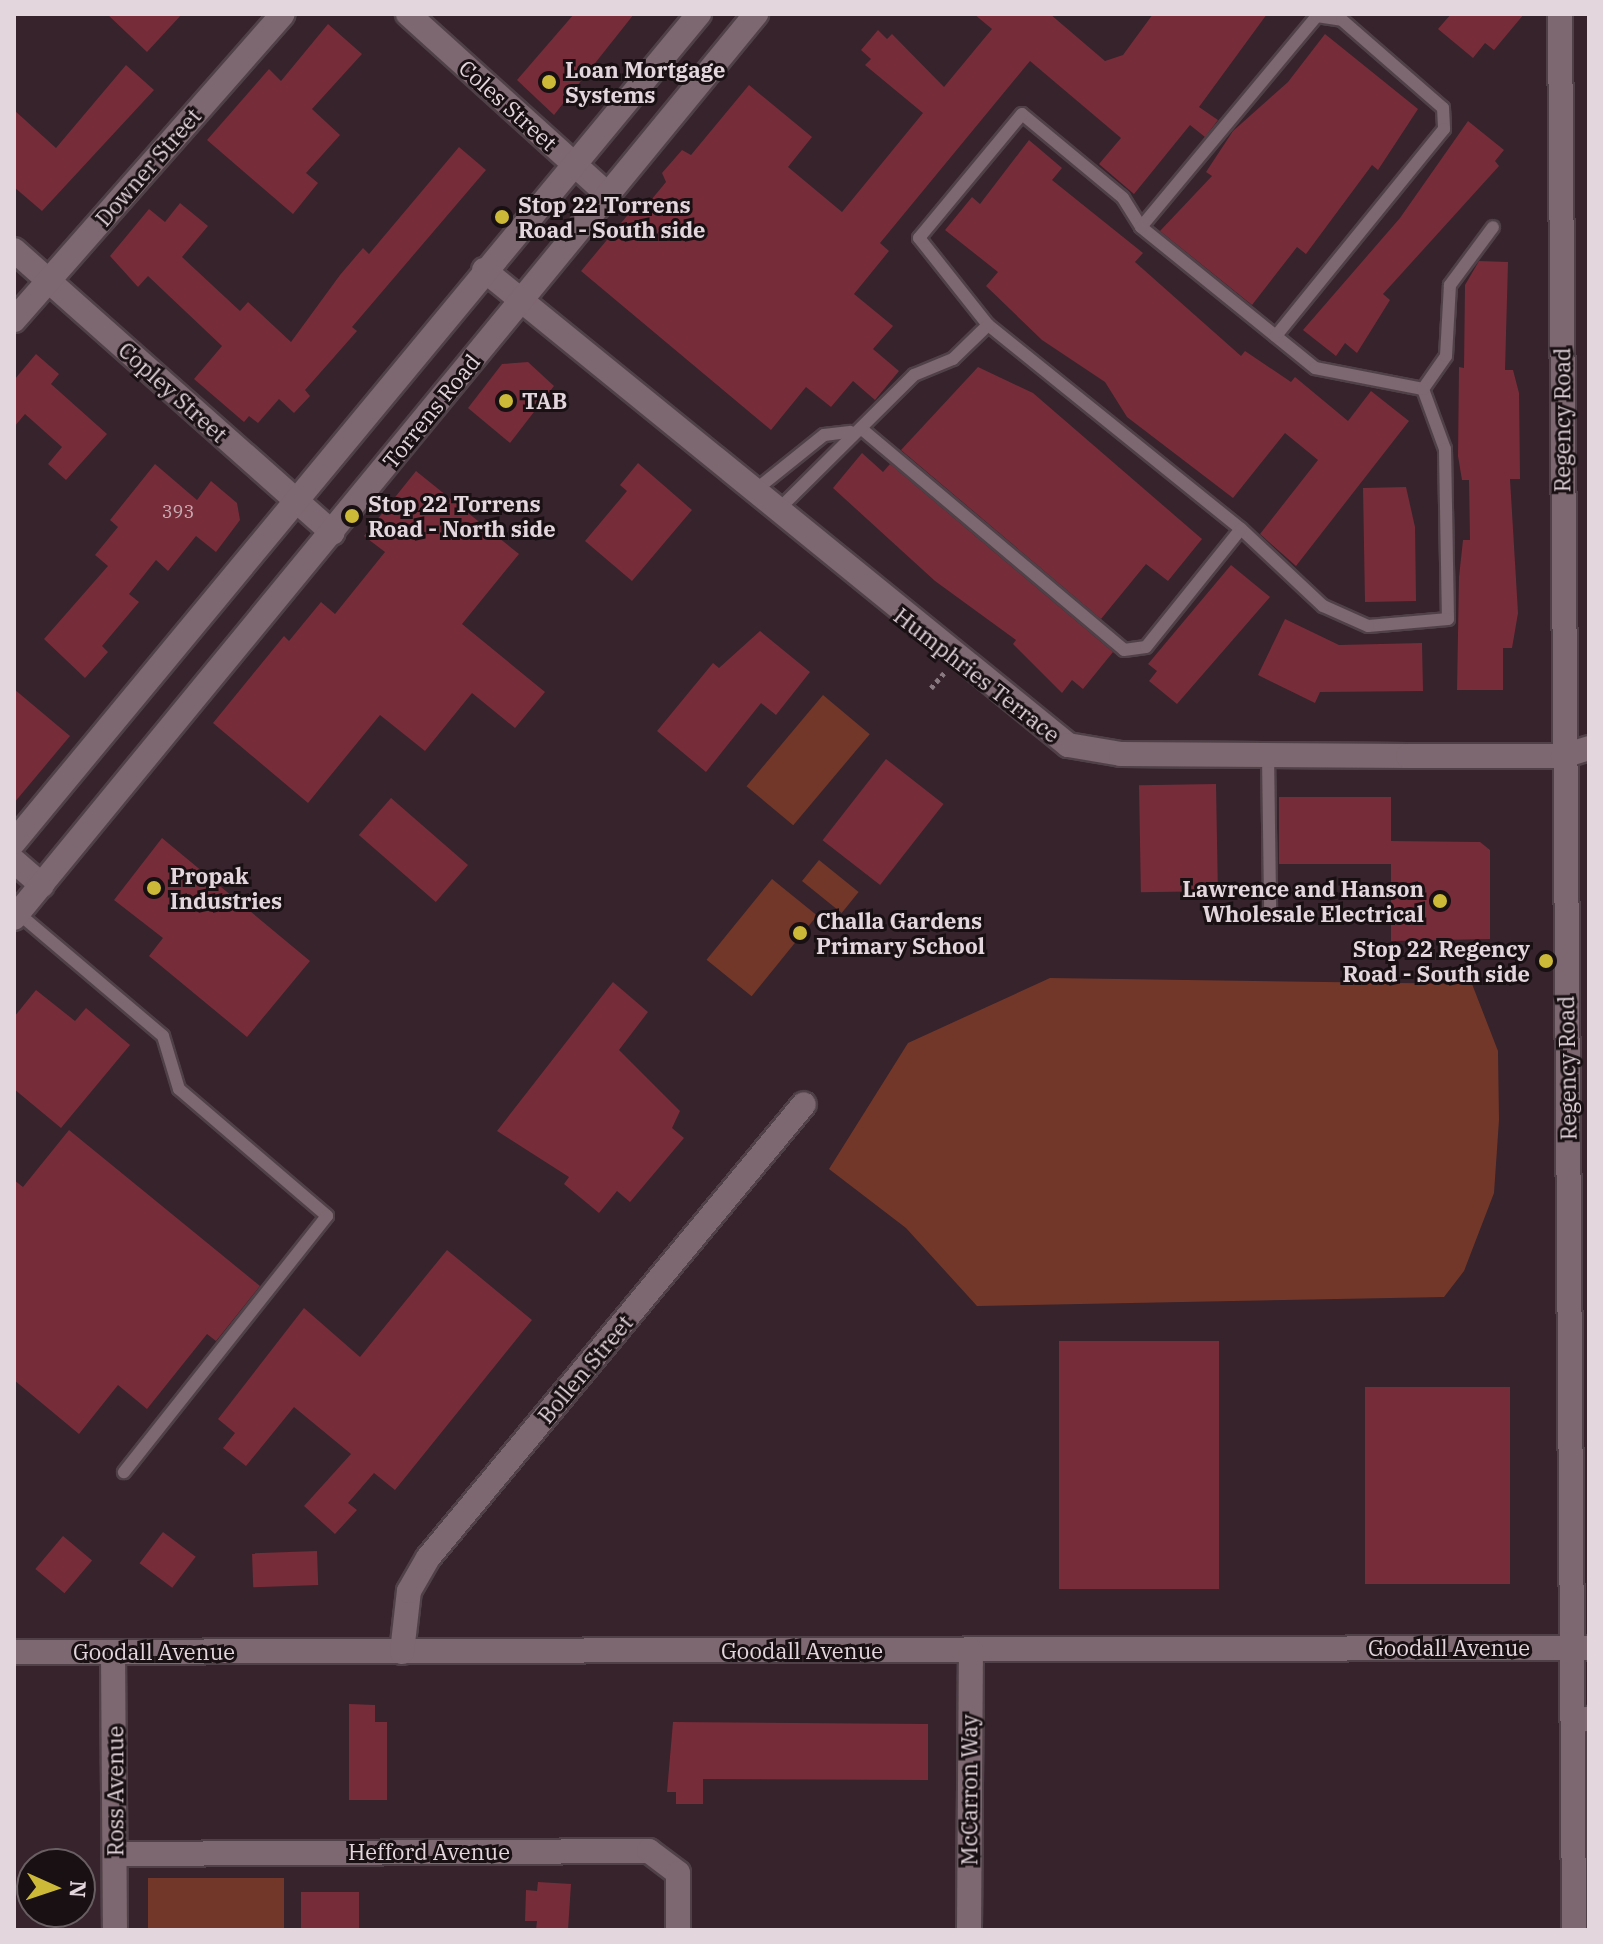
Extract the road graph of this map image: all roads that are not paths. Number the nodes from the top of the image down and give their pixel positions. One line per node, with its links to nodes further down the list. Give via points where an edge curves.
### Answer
1 (283, 14): 12 (street, Downer Street)
2 (408, 14): 6 (street, Coles Street)
3 (699, 14): 6 (street)
4 (756, 14): 7 (street, Torrens Road)
5 (1560, 14): 26 (street, Regency Road)
6 (573, 164): 7 (street, Coles Street); 11 (street)
7 (608, 195): 13 (street, Torrens Road)
8 (1141, 227): 15 (lane, via 1123,198 1022,114 919,238); 16 (lane); 16 (lane, via 1317,16 1342,20 1443,108 1444,129)
9 (1493, 227): 17 (lane, via 1450,285 1446,356)
10 (14, 250): 12 (street, Copley Street)
11 (484, 270): 13 (street, Humphries Terrace); 20 (street)
12 (49, 281): 14 (street, Downer Street); 20 (street, Copley Street)
13 (520, 300): 19 (street, Humphries Terrace); 23 (street, Torrens Road)
14 (14, 320)
15 (988, 325): 18 (lane, via 953,359 914,375); 22 (lane)
16 (1276, 336): 17 (lane, via 1315,368)
17 (1423, 389): 22 (lane, via 1445,449 1448,619 1368,626 1323,606)
18 (856, 431): 19 (lane, via 824,435); 21 (lane); 22 (lane, via 1124,650 1146,647)
19 (752, 493): 21 (street, Humphries Terrace)
20 (295, 502): 23 (street, Copley Street); 27 (street)
21 (775, 513): 25 (street, Humphries Terrace, via 1068,745 1121,754)
22 (1241, 529)
23 (333, 533): 29 (street, Torrens Road)
24 (1589, 748): 26 (street, Humphries Terrace)
25 (1268, 755): 26 (street, Humphries Terrace); 30 (lane)
26 (1563, 756): 34 (street, Regency Road)
27 (14, 842)
28 (14, 861): 29 (street)
29 (42, 885): 31 (street, Torrens Road)
30 (1270, 907)
31 (16, 916): 33 (lane, via 163,1036 179,1089 327,1216)
32 (804, 1104): 38 (street, Bollen Street, via 428,1558 409,1591)
33 (124, 1472)
34 (1580, 1648): 35 (street, Goodall Avenue); 39 (street, Regency Road)
35 (971, 1650): 38 (street, Goodall Avenue); 43 (street, McCarron Way)
36 (14, 1652): 37 (street, Goodall Avenue)
37 (113, 1652): 38 (street, Goodall Avenue); 40 (street, Ross Avenue)
38 (402, 1652)
39 (1581, 1720): 44 (street, Regency Road)
40 (115, 1854): 41 (street, Ross Avenue); 42 (street, Hefford Avenue, via 649,1851 678,1873)
41 (115, 1930)
42 (678, 1930)
43 (969, 1930)
44 (1574, 1930)

